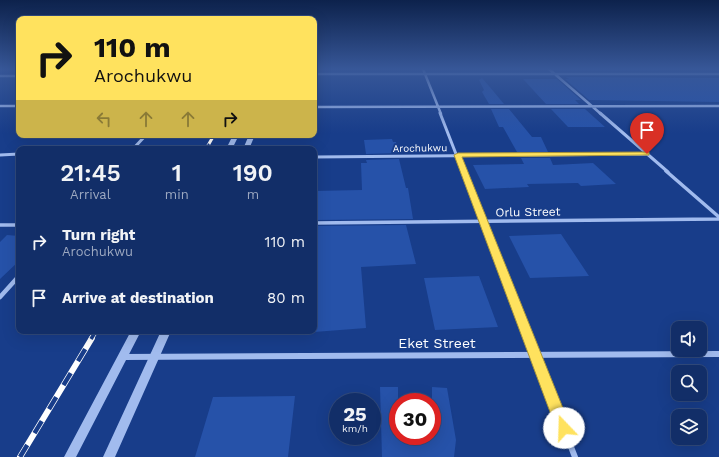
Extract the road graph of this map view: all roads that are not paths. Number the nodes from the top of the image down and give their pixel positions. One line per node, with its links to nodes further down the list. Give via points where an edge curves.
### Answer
1 (432, 90): 6 (street)
2 (573, 90): 3 (street)
3 (589, 105): 6 (street); 7 (street); 12 (street)
4 (0, 106): 5 (street)
5 (16, 106)
6 (438, 106): 8 (street); 14 (street)
7 (719, 106)
8 (317, 107)
9 (143, 138): 10 (street)
10 (136, 146)
11 (16, 154): 13 (street)
12 (647, 154): 14 (street, Arochukwu); 16 (street)
13 (0, 155)
14 (458, 155): 15 (street, Arochukwu); 17 (street)
15 (317, 157)
16 (719, 218): 17 (street, Orlu Street)
17 (484, 222): 18 (street, Orlu Street); 26 (street)
18 (317, 223)
19 (0, 225): 20 (street)
20 (16, 225)
21 (16, 279): 22 (street)
22 (0, 297)
23 (134, 334): 27 (street)
24 (165, 334): 28 (street)
25 (719, 354): 26 (street, Eket Street)
26 (535, 355): 28 (street, Eket Street); 31 (street)
27 (123, 357): 28 (street, Eket Street); 29 (street)
28 (155, 357): 30 (street)
29 (70, 457)
30 (109, 457)
31 (575, 457)

